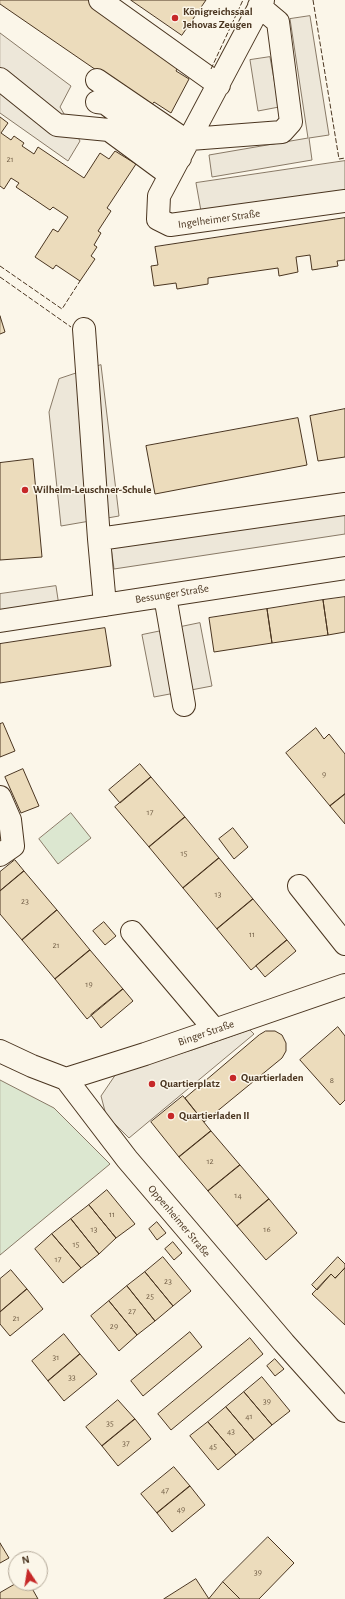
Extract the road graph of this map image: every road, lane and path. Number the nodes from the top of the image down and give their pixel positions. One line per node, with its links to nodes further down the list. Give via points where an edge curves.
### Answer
1 (100, 0): 5 (street)
2 (261, 3): 5 (street, Ingelheimer Straße); 7 (street, Ingelheimer Straße, via 278,22 291,122 282,132)
3 (0, 79): 7 (street, via 57,124 109,130)
4 (97, 80): 7 (street)
5 (219, 85): 7 (street, Ingelheimer Straße)
6 (96, 102): 7 (street, via 105,103)
7 (182, 154): 8 (street, Ingelheimer Straße, via 160,196 158,219 170,225)
8 (345, 201)
9 (84, 329): 11 (street)
10 (345, 504): 11 (street)
11 (99, 539): 14 (street)
12 (345, 568): 13 (street, Bessunger Straße)
13 (165, 596): 14 (street, Bessunger Straße); 16 (street)
14 (106, 605): 15 (street, Bessunger Straße)
15 (0, 621)
16 (184, 705)
17 (0, 797): 18 (street, via 10,820 13,846)
18 (0, 856)
19 (299, 886): 21 (street)
20 (132, 932): 23 (street)
21 (345, 944)
22 (345, 985): 23 (street, Binger Straße)
23 (214, 1030): 25 (street, Binger Straße)
24 (0, 1051): 25 (street)
25 (66, 1079): 26 (street, Oppenheimer Straße, via 132,1166)
26 (345, 1411)

